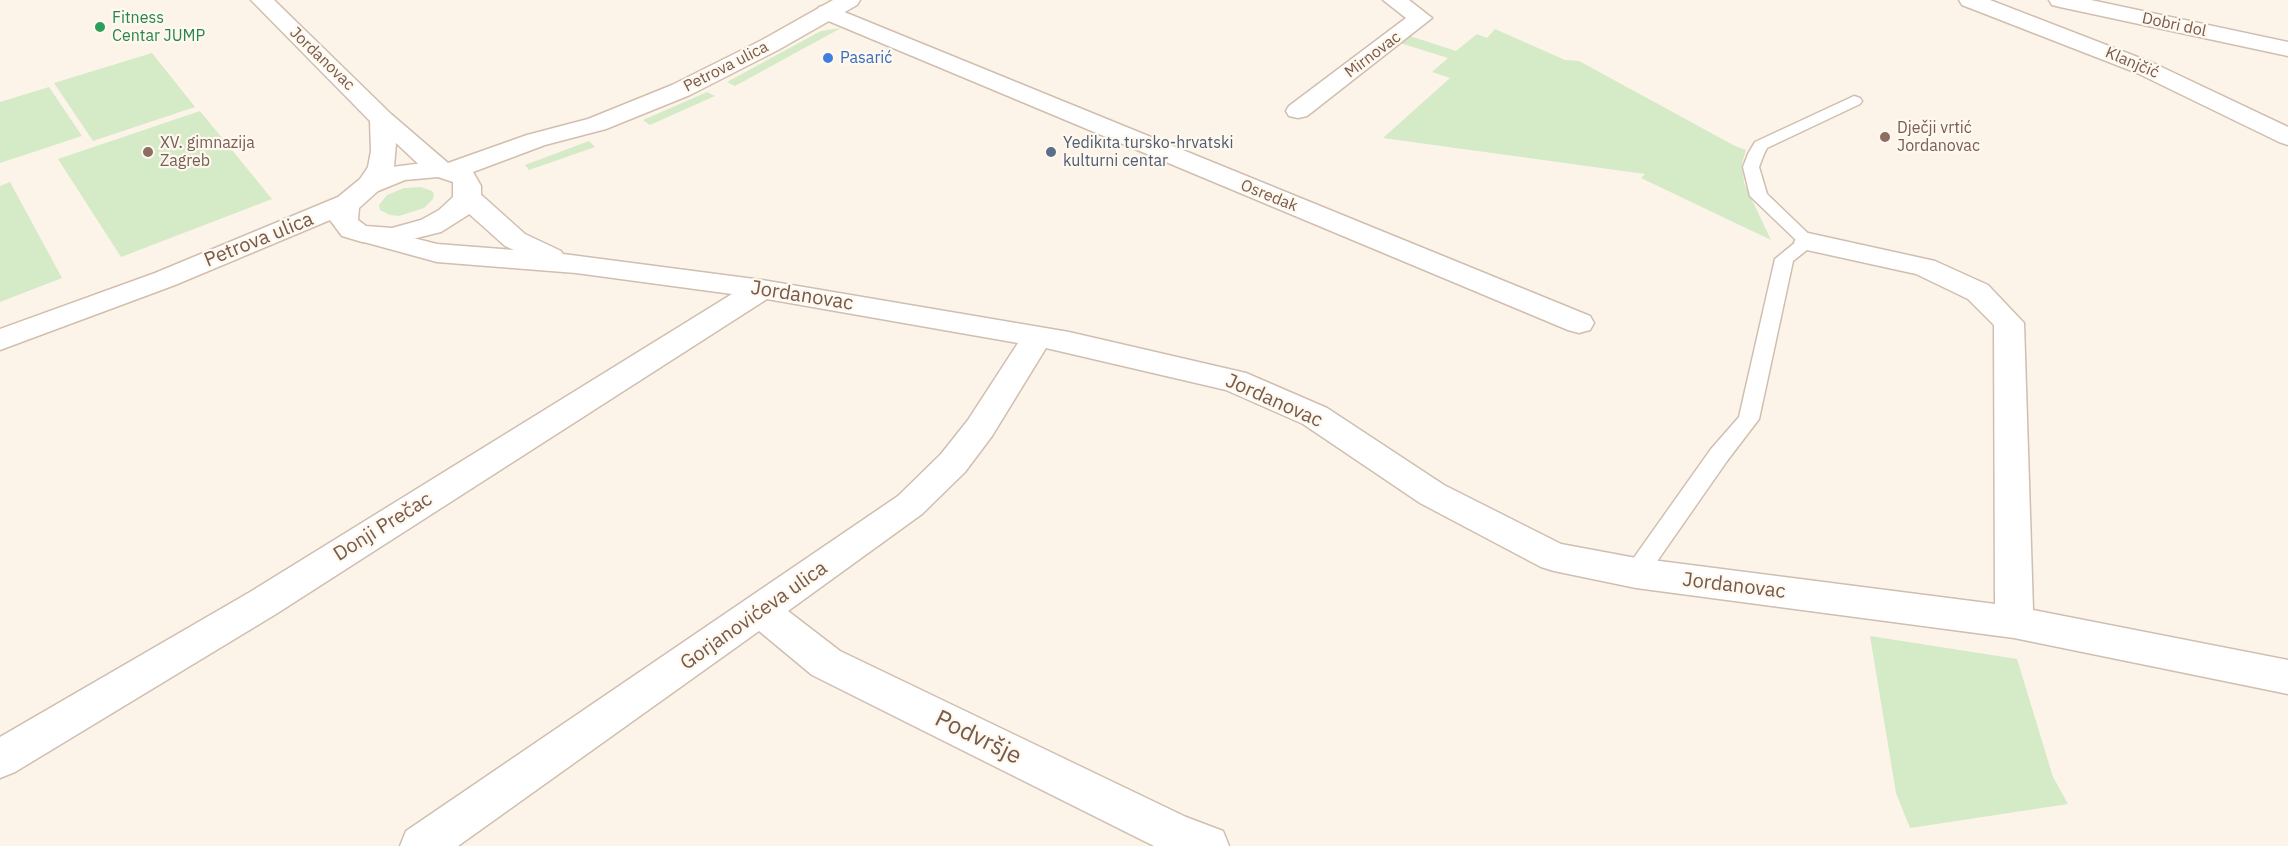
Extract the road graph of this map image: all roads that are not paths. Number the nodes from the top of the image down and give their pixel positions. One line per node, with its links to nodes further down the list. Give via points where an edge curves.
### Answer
1 (262, 0): 9 (street, Jordanovac)
2 (1394, 0): 8 (street, Mirnovac, via 1421,18)
3 (1970, 0): 10 (street, Klanjčić, via 2145,68)
4 (2060, 0): 6 (street, Dobri dol)
5 (838, 6): 11 (street, Petrova ulica, via 712,75 511,163); 17 (street, Osredak)
6 (2288, 49)
7 (1854, 101): 14 (lane, via 1761,145 1751,167 1759,196)
8 (1298, 111)
9 (382, 119): 11 (street, Jordanovac); 12 (street, via 384,151 381,166)
10 (2288, 137)
11 (456, 181): 12 (street, via 400,173); 13 (street, Petrova ulica, via 461,207 431,226 392,236); 15 (street, Jordanovac, via 515,240 537,252)
12 (369, 185): 13 (street)
13 (358, 223): 15 (street, Jordanovac, via 402,245 437,253); 19 (street, Petrova ulica, via 169,277)
14 (1809, 242): 20 (lane, via 1785,259 1749,419 1719,454); 22 (street, via 1925,267 1978,292 2010,323)
15 (576, 264): 16 (street, Jordanovac)
16 (762, 289): 18 (street, Jordanovac); 24 (street, Donji Prečac, via 263,603)
17 (1579, 323)
18 (1038, 337): 20 (street, Jordanovac, via 1235,381 1315,416 1432,494 1554,557); 21 (street, Gorjanovićeva ulica, via 953,463 910,505)
19 (0, 340)
20 (1636, 573): 22 (street, Jordanovac)
21 (762, 610): 25 (street, Podvršje, via 826,663); 26 (street, Gorjanovićeva ulica)
22 (2014, 622): 23 (street, Jordanovac)
23 (2288, 677)
24 (0, 759)
25 (1182, 842)
26 (422, 846)

